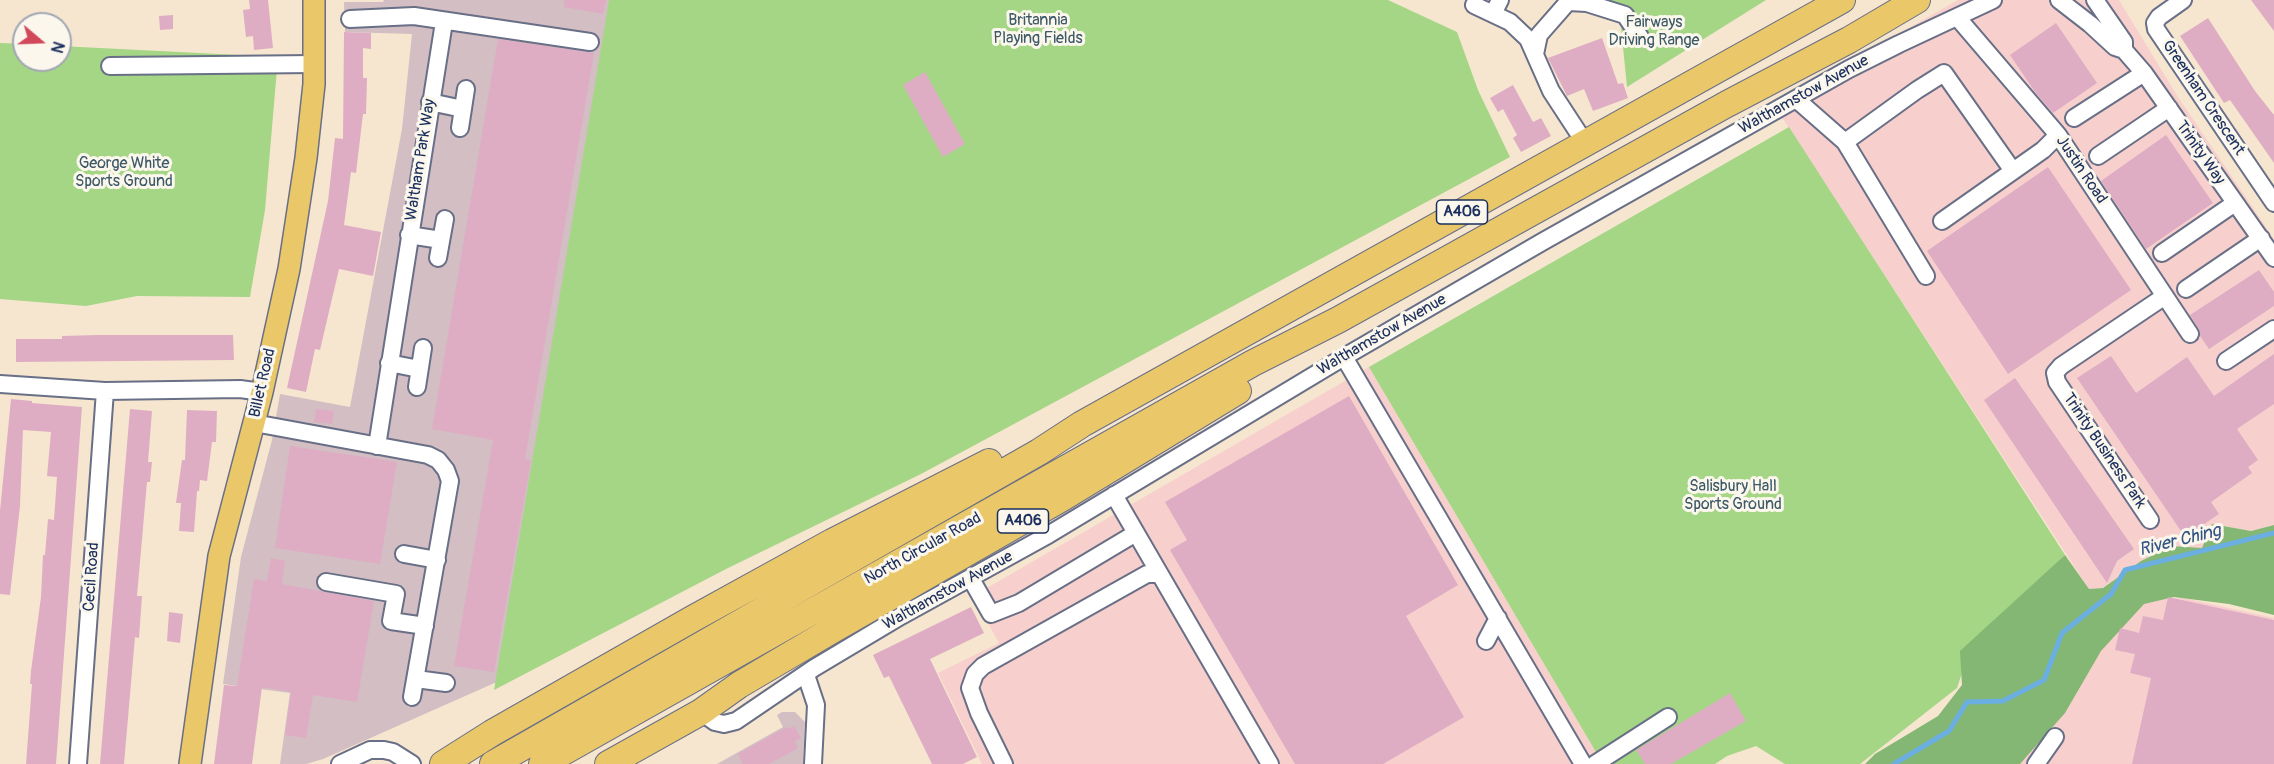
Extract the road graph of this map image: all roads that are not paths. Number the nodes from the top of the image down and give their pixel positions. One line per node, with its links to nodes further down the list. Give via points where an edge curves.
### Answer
1 (314, 0): 17 (main road, Billet Road)
2 (1842, 0): 29 (highway, A406)
3 (1917, 0): 45 (highway, Walthamstow Avenue / A406)
4 (1993, 0): 10 (street)
5 (2059, 0): 15 (street, Trinity Way, via 2115,47)
6 (2095, 0): 15 (street, Trinity Way, via 2124,42)
7 (2183, 0): 33 (street, Greenham Crescent, via 2159,17 2156,29)
8 (1474, 5): 9 (street)
9 (1496, 7): 16 (street, via 1528,39)
10 (1957, 18): 21 (street, Walthamstow Avenue); 27 (street, Justin Road)
11 (350, 19): 12 (street, via 414,16)
12 (444, 21): 14 (street); 22 (street, Waltham Park Way)
13 (1640, 37): 16 (street, via 1625,15 1587,3 1568,2 1539,35)
14 (590, 42)
15 (2124, 50): 19 (street, Trinity Way)
16 (1535, 54): 29 (street, via 1551,91)
17 (315, 64): 18 (street); 56 (main road, Billet Road, via 290,269)
18 (110, 66)
19 (2144, 73): 23 (street, Trinity Way); 25 (street)
20 (466, 89): 24 (street)
21 (1796, 99): 28 (street); 49 (street, Walthamstow Avenue)
22 (430, 102): 24 (street); 36 (street, Waltham Park Way)
23 (2169, 108): 30 (street); 32 (street, Trinity Way)
24 (463, 109): 26 (street)
25 (2074, 118)
26 (460, 128)
27 (2058, 135): 31 (street); 44 (street, Justin Road)
28 (1845, 142): 31 (street, via 1944,73); 42 (street)
29 (1585, 143): 58 (highway, A406)
30 (2098, 156)
31 (2013, 171): 35 (street)
32 (2235, 202): 37 (street, Trinity Way); 39 (street)
33 (2274, 203)
34 (445, 219): 38 (street)
35 (1942, 221)
36 (409, 235): 38 (street); 51 (street, Waltham Park Way)
37 (2261, 238): 41 (street, Trinity Way); 43 (street)
38 (441, 240): 40 (street)
39 (2162, 253)
40 (438, 258)
41 (2274, 258)
42 (1926, 276)
43 (2186, 289)
44 (2164, 296): 47 (street, Justin Road); 61 (street, Trinity Business Park, via 2055,373 2057,382)
45 (1338, 320): 75 (highway, A406, via 1291,358); 84 (highway, North Circular Road / A406, via 1243,369)
46 (2274, 329): 50 (street)
47 (2190, 334)
48 (423, 348): 52 (street)
49 (1344, 357): 60 (street, Walthamstow Avenue); 68 (street)
50 (2226, 361)
51 (389, 363): 52 (street); 59 (street, Waltham Park Way)
52 (419, 369): 54 (street)
53 (3, 384): 55 (street)
54 (417, 387)
55 (105, 391): 56 (street); 78 (street, Cecil Road)
56 (262, 392): 57 (main road, Billet Road)
57 (254, 423): 59 (street); 79 (main road, Billet Road, via 219,556)
58 (1082, 424): 82 (highway, A406, via 1035,439 832,542 645,645); 83 (highway, North Circular Road / A406)
59 (377, 446): 64 (street, via 428,455 446,470 450,481)
60 (1114, 495): 62 (street); 66 (street, Walthamstow Avenue)
61 (2150, 519)
62 (1136, 533): 65 (street); 66 (street, via 1019,603 992,614)
63 (404, 554): 64 (street)
64 (437, 560): 69 (street)
65 (1158, 574): 87 (street, via 1147,574 975,674 970,688); 88 (street)
66 (971, 579): 71 (street, Walthamstow Avenue)
67 (326, 582): 69 (street, via 396,594 391,621)
68 (1498, 618): 70 (street); 89 (street)
69 (425, 626): 72 (street)
70 (1486, 641)
71 (810, 672): 75 (street, Walthamstow Avenue, via 736,721 715,722); 86 (street, via 816,705)
72 (416, 679): 73 (street); 74 (street)
73 (446, 683)
74 (412, 698)
75 (701, 712): 85 (highway, A406)
76 (1668, 717): 90 (street)
77 (2055, 737): 91 (street)
78 (78, 764)
79 (190, 764)
80 (340, 764): 81 (street, via 370,750 393,752)
81 (412, 764)
82 (443, 764)
83 (493, 764)
84 (542, 764)
85 (608, 764)
86 (813, 764)
87 (1004, 764)
88 (1270, 764)
89 (1583, 764)
90 (1594, 764)
91 (2036, 764)

